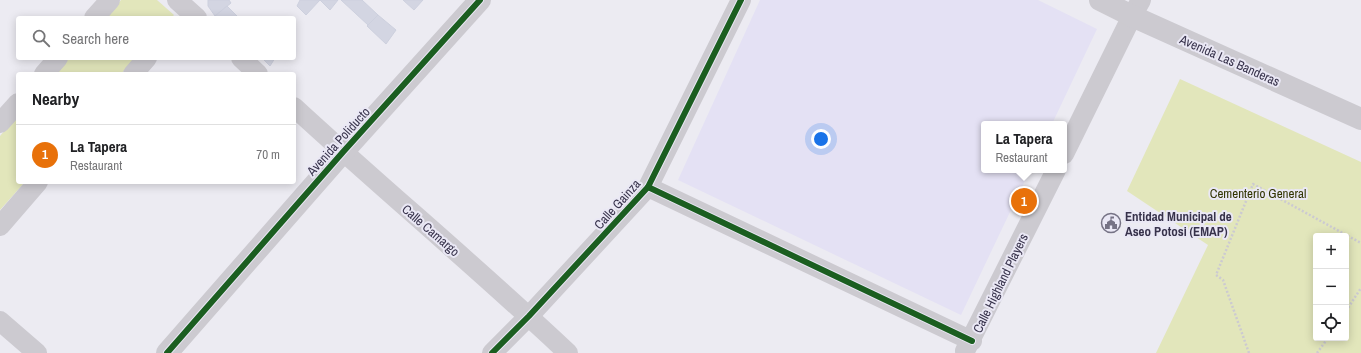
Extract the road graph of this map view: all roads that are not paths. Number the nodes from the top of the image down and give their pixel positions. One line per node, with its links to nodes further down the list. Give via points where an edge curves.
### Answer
1 (110, 0): 6 (street)
2 (480, 0): 18 (street, Avenida Poliducto)
3 (741, 0): 21 (street, Calle Gainza)
4 (1100, 0): 5 (street, Avenida Las Banderas)
5 (1137, 8): 15 (street, Avenida Las Banderas); 17 (street)
6 (96, 16)
7 (56, 60): 10 (street)
8 (145, 60): 11 (street)
9 (243, 60): 12 (street)
10 (46, 72)
11 (135, 72)
12 (256, 72)
13 (16, 105): 16 (street)
14 (296, 109): 18 (street, Calle Camargo)
15 (1361, 119)
16 (0, 124)
17 (1067, 148)
18 (343, 152): 23 (street, Calle Camargo); 27 (street, Avenida Poliducto)
19 (1055, 173): 25 (street, Calle Highland Players)
20 (36, 184): 22 (street)
21 (648, 187): 23 (street, Calle Gainza); 25 (street)
22 (0, 226)
23 (530, 316): 28 (street, Calle Gainza); 29 (street, Calle Camargo)
24 (0, 321): 26 (street)
25 (968, 347)
26 (37, 353)
27 (167, 353)
28 (492, 353)
29 (568, 353)

